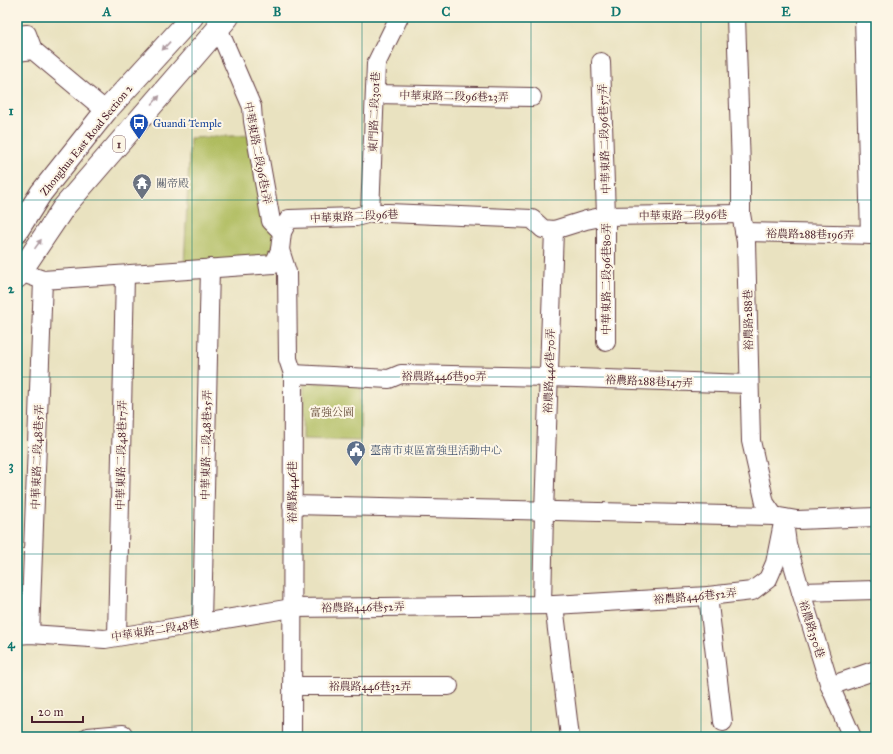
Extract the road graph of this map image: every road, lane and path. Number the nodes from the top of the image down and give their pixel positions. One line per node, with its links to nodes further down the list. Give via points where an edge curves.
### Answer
1 (192, 17): 11 (main road, Zhonghua East Road Section 2, one-way to 11)
2 (399, 17): 9 (street, 東門路二段301巷, via 376,64)
3 (736, 17): 13 (street, 裕農路288巷)
4 (864, 17): 19 (street)
5 (221, 21): 17 (street, 中華東路二段96巷1弄, via 252,107 271,221); 22 (main road, 1, one-way to 5, via 64,207)
6 (17, 35): 7 (street, via 27,34)
7 (25, 51): 11 (street)
8 (601, 62): 14 (street, 中華東路二段96巷57弄)
9 (375, 94): 10 (street, 中華東路二段96巷23弄); 12 (street, 東門路二段301巷)
10 (532, 97)
11 (106, 111): 16 (main road, Zhonghua East Road Section 2)
12 (370, 213): 15 (street, 中華東路二段96巷, via 532,219 543,229); 17 (street, 中華東路二段96巷, via 356,217 289,219)
13 (741, 214): 14 (street, 中華東路二段96巷); 18 (street, 裕農路288巷)
14 (606, 216): 15 (street, 中華東路二段96巷); 25 (street, 中華東路二段96巷80弄)
15 (554, 230): 27 (street, 裕農路446巷70弄)
16 (17, 231)
17 (282, 232): 20 (street)
18 (744, 232): 19 (street, 裕農路288巷196弄); 28 (street, 裕農路288巷)
19 (873, 235)
20 (280, 250): 21 (street, via 274,264); 26 (street, 裕農路446巷, via 287,272 288,359)
21 (210, 268): 23 (street); 38 (street, 中華東路二段48巷25弄)
22 (18, 273): 24 (street)
23 (125, 275): 24 (street); 40 (street, 中華東路二段48巷17弄)
24 (43, 280): 39 (street, 中華東路二段48巷5弄)
25 (606, 342)
26 (293, 374): 27 (street, 裕農路446巷90弄, via 388,379 401,374); 29 (street, 裕農路446巷)
27 (548, 377): 28 (street, 裕農路288巷147弄); 30 (street, 裕農路446巷70弄)
28 (749, 384): 32 (street, 裕農路288巷, via 751,441 765,503)
29 (292, 505): 30 (street); 37 (street, 裕農路446巷)
30 (544, 512): 32 (street); 36 (street, 裕農路446巷70弄)
31 (876, 516): 32 (street, via 797,520)
32 (779, 517): 34 (street, 裕農路350巷); 35 (street, 裕農路446巷52弄, via 775,563 768,579 752,591)
33 (876, 590): 34 (street)
34 (801, 592): 44 (street, 裕農路350巷)
35 (708, 596): 36 (street, 裕農路446巷52弄); 45 (street)
36 (548, 605): 37 (street, 裕農路446巷52弄); 49 (street)
37 (292, 608): 38 (street, 中華東路二段48巷); 42 (street, 裕農路446巷)
38 (202, 622): 40 (street, 中華東路二段48巷)
39 (24, 634): 40 (street, 中華東路二段48巷, via 105,639)
40 (117, 636)
41 (876, 670): 44 (street)
42 (292, 686): 43 (street, 裕農路446巷32弄); 48 (street, 裕農路446巷)
43 (449, 686)
44 (830, 686): 50 (street, 裕農路350巷)
45 (723, 722)
46 (122, 734): 47 (street)
47 (88, 737)
48 (292, 737)
49 (570, 737)
50 (852, 737)

